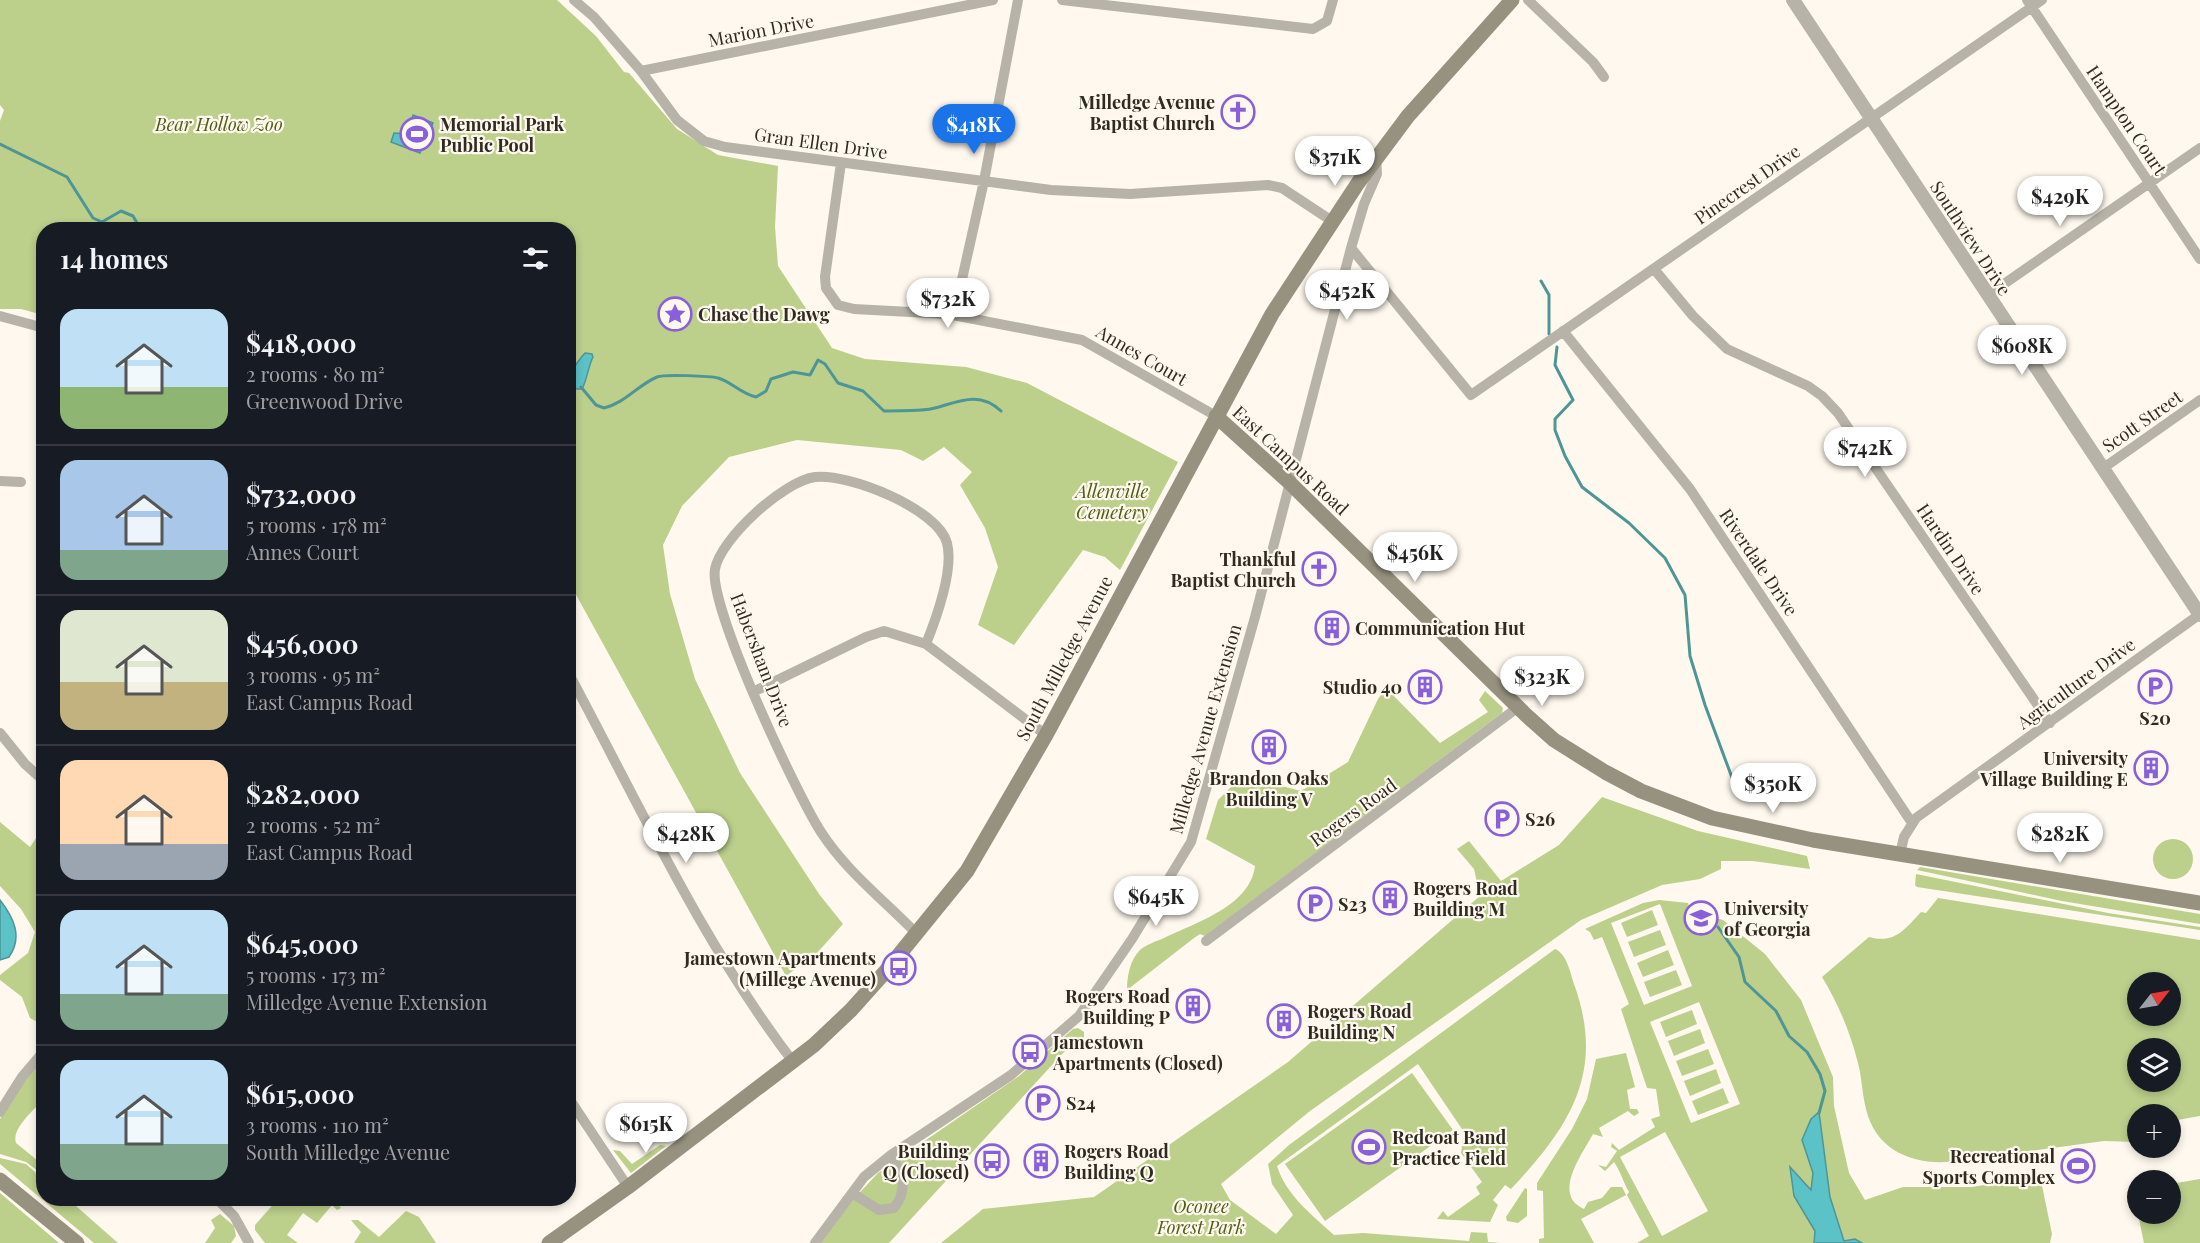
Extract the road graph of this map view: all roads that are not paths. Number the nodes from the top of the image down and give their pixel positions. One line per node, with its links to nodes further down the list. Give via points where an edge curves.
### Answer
1 (574, 0): 11 (street, Gran Ellen Drive)
2 (993, 0): 11 (street, Marion Drive)
3 (1018, 0): 17 (street)
4 (1062, 0): 5 (street, via 1313,29 1322,26 1330,16)
5 (1333, 0)
6 (1512, 0): 15 (main road, South Milledge Avenue, via 1450,67)
7 (1528, 0): 12 (street)
8 (1793, 0): 13 (street, Southview Drive)
9 (2042, 0): 10 (street, Pinecrest Drive)
10 (2029, 4): 13 (street, Pinecrest Drive); 18 (street, Hampton Court)
11 (641, 71): 16 (street, Gran Ellen Drive, via 677,120 704,141)
12 (1604, 76)
13 (1871, 118): 22 (street, Pinecrest Drive); 23 (street, Southview Drive)
14 (2200, 148): 18 (street)
15 (1376, 158): 19 (main road, South Milledge Avenue); 20 (street, Milledge Avenue Extension, via 1377,174)
16 (841, 163): 17 (street, Gran Ellen Drive); 24 (street, Annes Court, via 825,277 831,297 838,305 855,309)
17 (984, 181): 19 (street, Gran Ellen Drive, via 1110,194 1268,184 1282,188); 24 (street)
18 (2150, 183): 21 (street, Hampton Court); 23 (street)
19 (1332, 220): 29 (main road, South Milledge Avenue, via 1272,314)
20 (1351, 248): 27 (street, Pinecrest Drive, via 1471,395); 33 (street, Milledge Avenue Extension)
21 (2200, 259)
22 (1654, 269): 27 (street, Pinecrest Drive); 39 (street, Hardin Drive, via 1727,349 1808,386 1838,413)
23 (1988, 295): 30 (street, Southview Drive)
24 (954, 315): 29 (street, Annes Court, via 1082,340)
25 (0, 316): 26 (street)
26 (36, 326)
27 (1563, 331): 43 (street, Riverdale Drive, via 1690,489)
28 (2200, 400): 30 (street, Scott Street)
29 (1216, 416): 33 (main road, East Campus Road); 41 (main road, South Milledge Avenue)
30 (2102, 469): 34 (street, Southview Drive)
31 (0, 481): 32 (street)
32 (21, 482)
33 (1290, 483): 38 (main road, East Campus Road); 52 (street, Milledge Avenue Extension, via 1214,764 1191,842 1180,861 1079,1016 1011,1075)
34 (2200, 615): 39 (street, Agriculture Drive)
35 (926, 644): 37 (street, via 884,631); 37 (street, Habersham Drive, via 943,589 949,553 945,537 933,521 915,509 862,484 814,477 788,488 730,538 714,572 717,592); 41 (street)
36 (576, 687): 49 (street, via 737,983)
37 (753, 692): 46 (street, Habersham Drive, via 821,833 844,862)
38 (1517, 708): 44 (main road, East Campus Road, via 1571,751 1651,795 1712,818); 47 (street, Rogers Road)
39 (2050, 723): 43 (street, Agriculture Drive)
40 (0, 733): 42 (street)
41 (1046, 735): 46 (main road, South Milledge Avenue, via 967,871)
42 (36, 774)
43 (1912, 823): 44 (street)
44 (1900, 854): 45 (main road, East Campus Road)
45 (2200, 903)
46 (917, 934): 49 (main road, South Milledge Avenue, via 851,1010)
47 (1206, 941)
48 (36, 1060): 51 (street)
49 (794, 1063): 54 (main road, South Milledge Avenue)
50 (576, 1109): 54 (street)
51 (0, 1112)
52 (891, 1155): 55 (street, Milledge Avenue Extension, via 864,1177); 55 (street, via 904,1185 894,1208 879,1210)
53 (0, 1180): 57 (main road)
54 (628, 1187): 59 (main road, South Milledge Avenue)
55 (852, 1193): 60 (street, Milledge Avenue Extension)
56 (224, 1206): 58 (street)
57 (77, 1243)
58 (249, 1243)
59 (549, 1243)
60 (815, 1243)

